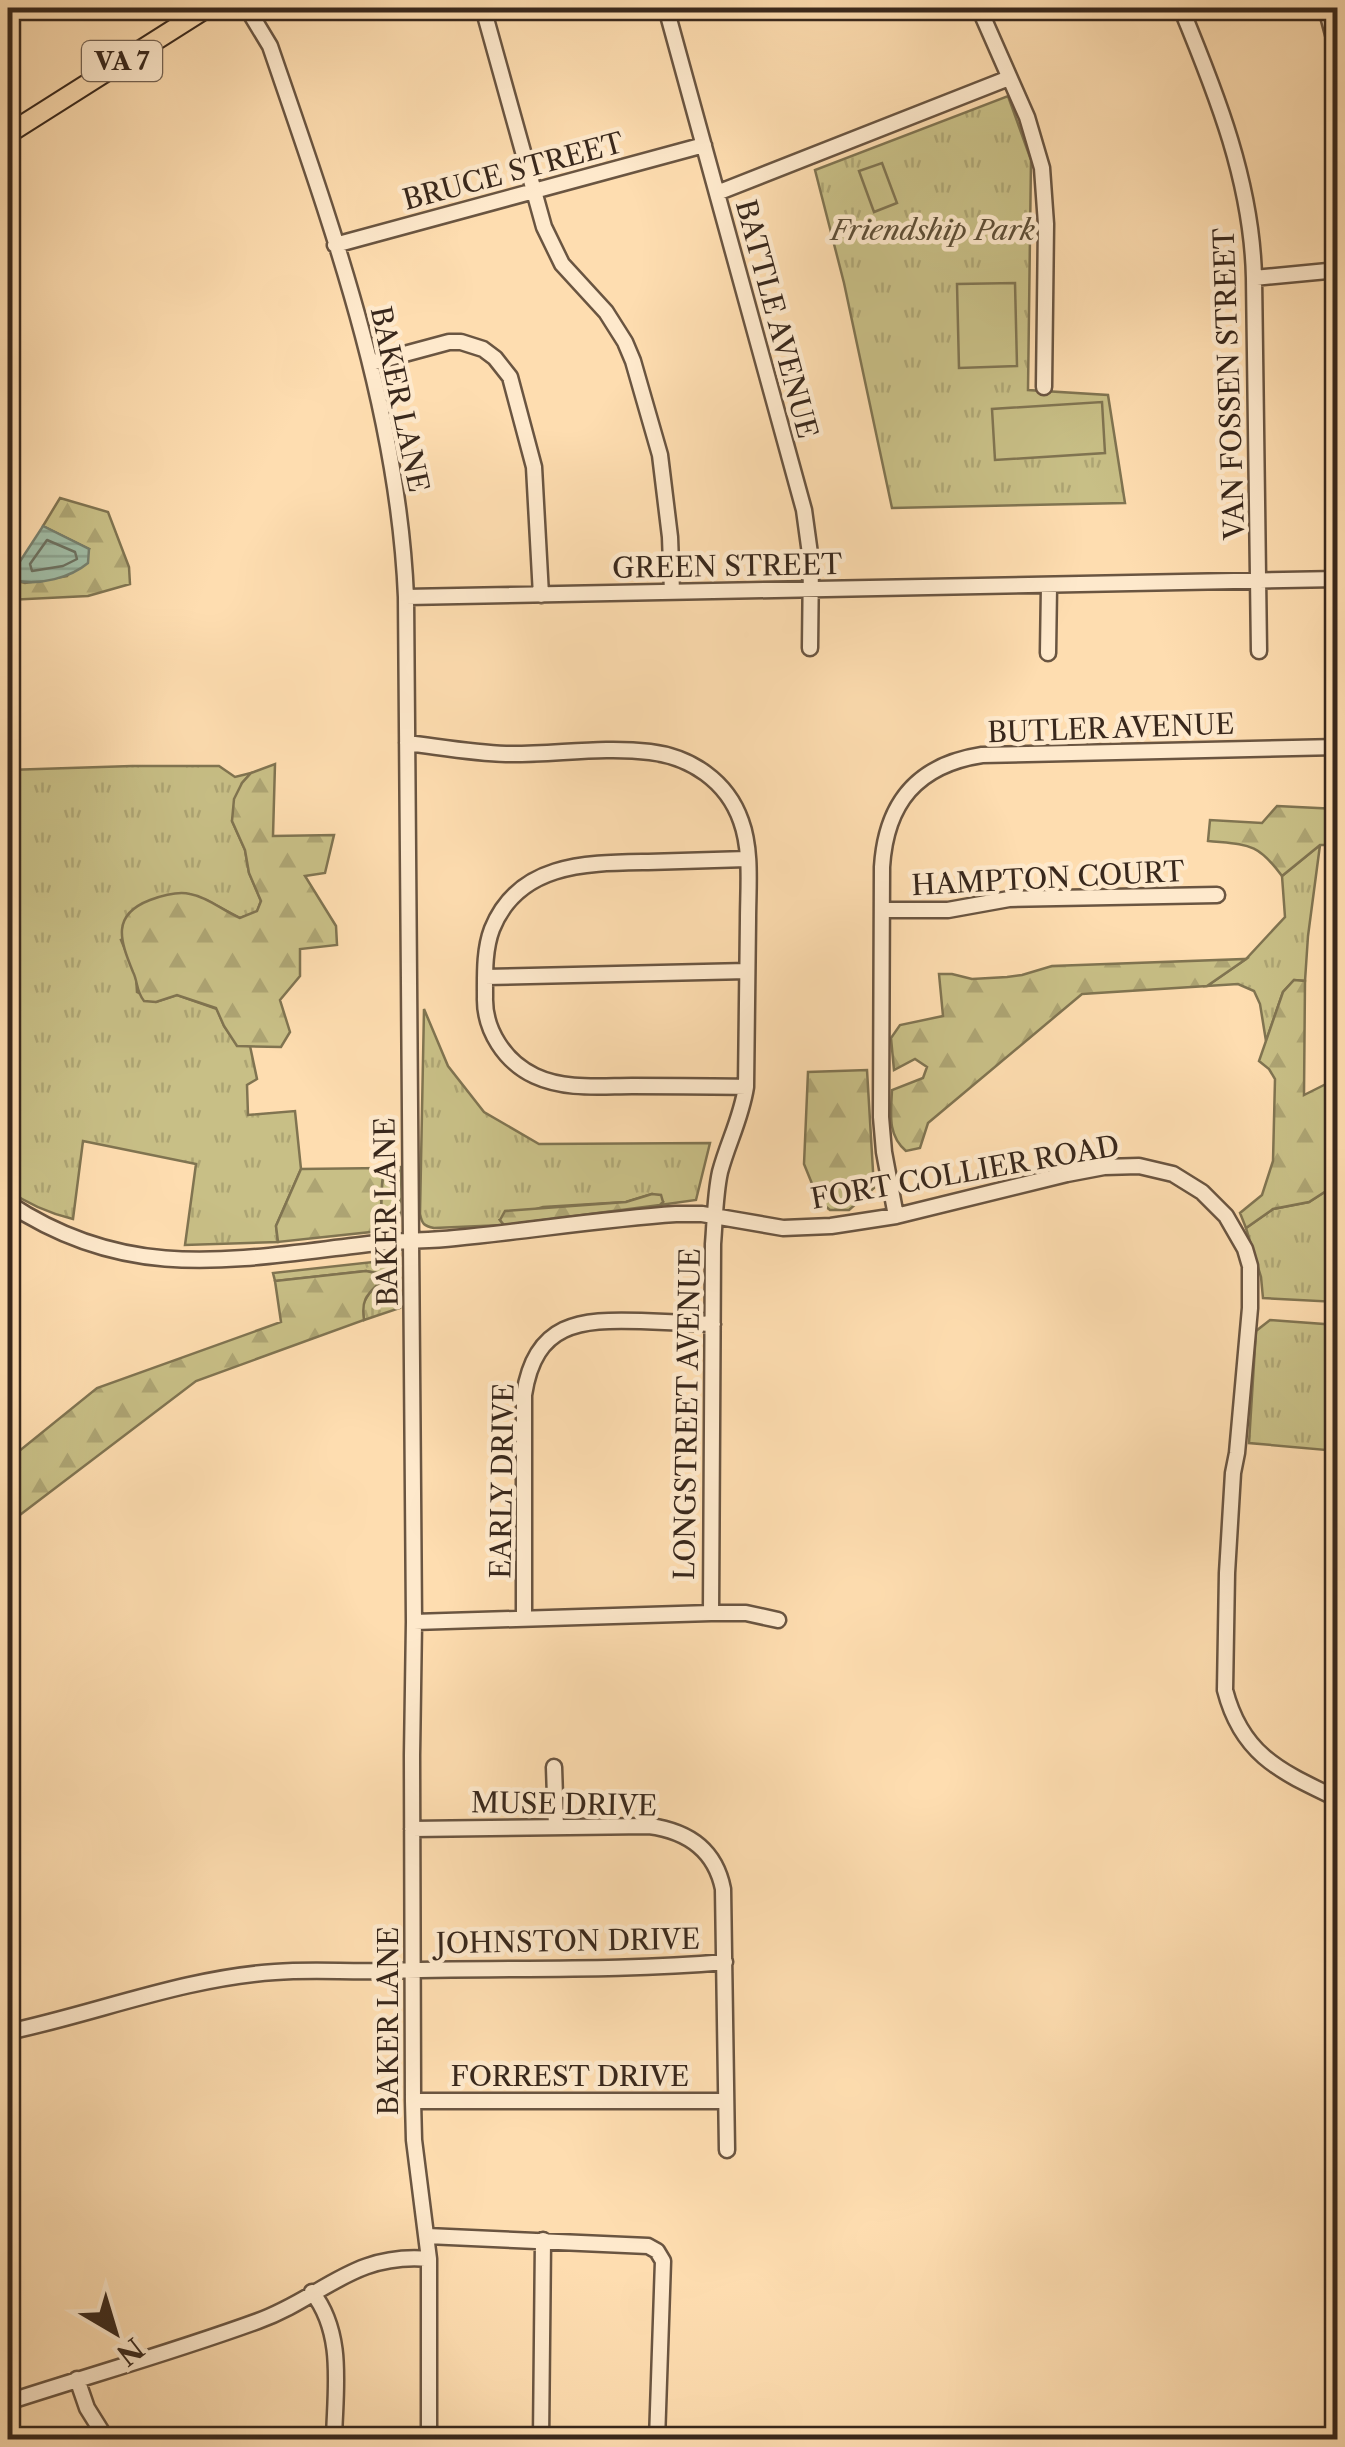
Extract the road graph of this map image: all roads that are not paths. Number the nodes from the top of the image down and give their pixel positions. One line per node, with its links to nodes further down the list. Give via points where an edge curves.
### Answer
1 (207, 8): 8 (main road, VA 7)
2 (247, 8): 15 (street, BAKER LANE, via 270,46)
3 (484, 8): 13 (street)
4 (666, 8): 12 (street, BATTLE AVENUE)
5 (979, 8): 10 (street)
6 (1182, 8): 17 (street, VAN FOSSEN STREET, via 1234,147)
7 (1326, 8): 9 (street)
8 (185, 14): 11 (main road, VA 7)
9 (1338, 53)
10 (1010, 78): 14 (street); 19 (street, via 1042,168)
11 (8, 134)
12 (704, 145): 13 (street, BRUCE STREET); 14 (street, BATTLE AVENUE)
13 (534, 192): 15 (street, BRUCE STREET); 24 (street, via 562,264 606,312 634,361 660,455)
14 (716, 193): 23 (street, BATTLE AVENUE, via 802,504)
15 (335, 245): 18 (street, BAKER LANE)
16 (1338, 270): 17 (street)
17 (1254, 278): 21 (street, VAN FOSSEN STREET)
18 (371, 363): 25 (street, via 462,342 504,366 534,467); 26 (street, BAKER LANE, via 400,513)
19 (1044, 387)
20 (1338, 579): 21 (street, GREEN STREET)
21 (1259, 580): 22 (street, GREEN STREET); 28 (street, VAN FOSSEN STREET)
22 (1048, 586): 23 (street, GREEN STREET); 29 (street)
23 (810, 590): 24 (street, GREEN STREET); 27 (street, BATTLE AVENUE)
24 (672, 592): 25 (street, GREEN STREET)
25 (541, 595): 26 (street, GREEN STREET)
26 (406, 597): 30 (street, BAKER LANE)
27 (810, 648)
28 (1259, 651)
29 (1048, 653)
30 (408, 743): 32 (street, LONGSTREET AVENUE, via 485,753 632,750 675,756 726,793 742,822); 41 (street, BAKER LANE)
31 (1338, 747): 34 (street, BUTLER AVENUE, via 1046,752 950,762 913,786 894,813 883,846)
32 (747, 859): 35 (street, LONGSTREET AVENUE); 36 (street, via 556,870 526,886 497,920)
33 (1217, 895): 34 (street, HAMPTON COURT, via 1008,899 948,910)
34 (882, 910): 40 (street, BUTLER AVENUE, via 881,1117)
35 (748, 971): 36 (street); 37 (street, LONGSTREET AVENUE)
36 (486, 977): 37 (street, via 484,1003 494,1035 535,1076 576,1086)
37 (746, 1087): 39 (street, LONGSTREET AVENUE)
38 (8, 1203): 41 (street, FORT COLLIER ROAD, via 80,1240 164,1260 239,1259)
39 (715, 1216): 40 (street, FORT COLLIER ROAD, via 807,1228); 41 (street, FORT COLLIER ROAD, via 655,1215); 42 (street, LONGSTREET AVENUE)
40 (896, 1216): 48 (street, FORT COLLIER ROAD, via 1122,1166 1185,1180 1226,1216 1250,1266 1233,1473 1226,1690 1235,1720 1267,1761)
41 (412, 1240): 46 (street, BAKER LANE)
42 (713, 1324): 43 (street, LONGSTREET AVENUE); 44 (street, EARLY DRIVE, via 587,1321 560,1332 538,1354 524,1395)
43 (710, 1613): 44 (street); 45 (street)
44 (524, 1618): 46 (street)
45 (778, 1620)
46 (414, 1622): 50 (street, BAKER LANE)
47 (554, 1767): 49 (street)
48 (1338, 1800)
49 (556, 1827): 50 (street, MUSE DRIVE); 51 (street, MUSE DRIVE, via 649,1826 700,1844 721,1876)
50 (412, 1829): 52 (street, BAKER LANE)
51 (725, 1962): 52 (street, JOHNSTON DRIVE); 55 (street, MUSE DRIVE)
52 (412, 1968): 53 (street, JOHNSTON DRIVE, via 239,1976); 54 (street, BAKER LANE)
53 (8, 2032)
54 (413, 2101): 55 (street, FORREST DRIVE); 57 (street, BAKER LANE)
55 (726, 2101): 56 (street, MUSE DRIVE)
56 (727, 2150)
57 (428, 2236): 58 (street); 59 (street, BAKER LANE)
58 (543, 2240): 66 (street); 67 (street, via 658,2251)
59 (429, 2259): 60 (street, via 377,2262); 65 (street, BAKER LANE)
60 (312, 2292): 61 (street, via 264,2319); 64 (street, via 335,2344)
61 (77, 2379): 62 (street); 63 (street)
62 (8, 2402)
63 (107, 2440)
64 (334, 2440)
65 (429, 2440)
66 (540, 2440)
67 (657, 2440)

